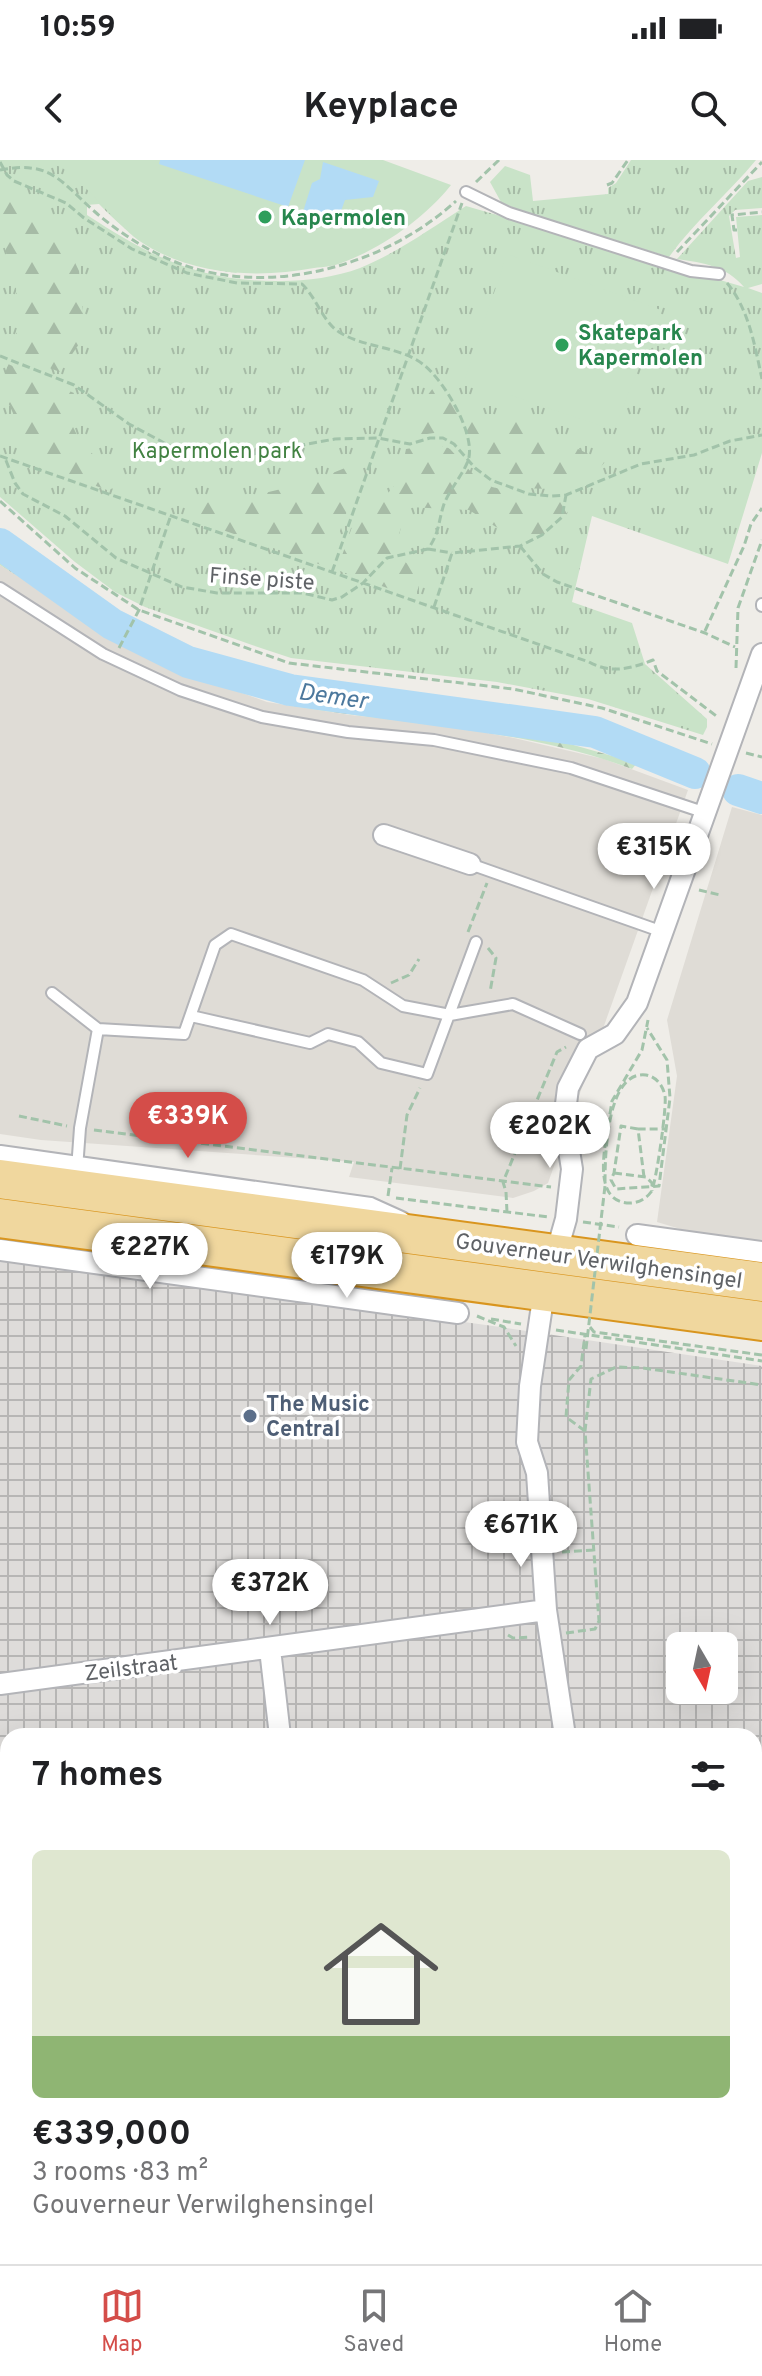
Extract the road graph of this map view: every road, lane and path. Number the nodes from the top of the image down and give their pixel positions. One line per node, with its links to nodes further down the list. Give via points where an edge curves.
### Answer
1 (499, 160): 7 (path)
2 (628, 160): 6 (path)
3 (0, 162): 5 (path)
4 (762, 163): 10 (path)
5 (2, 169): 7 (path, via 50,171 94,211 154,252 195,269 236,277 285,277 356,261 441,214); 12 (path, via 14,181 66,203 158,262 237,283 302,284 337,331)
6 (607, 185)
7 (466, 192): 10 (lane, via 509,213); 12 (path)
8 (762, 212): 9 (path, via 732,215)
9 (737, 230)
10 (669, 264): 11 (lane)
11 (719, 274): 14 (path, via 734,291 752,332)
12 (407, 355): 16 (path); 18 (path, via 449,393 463,424)
13 (0, 356): 16 (path, via 74,385 155,440 200,457 231,458 335,439)
14 (762, 379)
15 (762, 435): 19 (path, via 641,464)
16 (378, 438): 18 (path, via 410,444 443,438); 29 (path)
17 (2, 457): 22 (path); 30 (path, Finse piste, via 23,494 65,516 116,558)
18 (468, 460): 19 (path, via 491,480 529,494); 27 (path)
19 (566, 495): 26 (path, via 562,517)
20 (0, 501): 34 (path, via 75,568)
21 (762, 508): 23 (path)
22 (171, 515): 29 (path); 30 (path)
23 (754, 520): 24 (path); 35 (path)
24 (762, 522)
25 (762, 540): 36 (path, via 738,608)
26 (520, 546): 28 (path); 35 (path, via 543,574 557,582)
27 (428, 549): 28 (path); 31 (path, Finse piste, via 387,558)
28 (452, 553): 33 (path)
29 (332, 572): 31 (path)
30 (151, 575): 31 (path, Finse piste, via 217,593 303,593 332,600); 34 (path)
31 (363, 583): 33 (path)
32 (0, 588): 42 (lane, via 103,654 180,690 262,717 434,740 571,768)
33 (434, 608): 40 (path, via 603,670 629,669 653,660 657,671)
34 (139, 610): 37 (path); 41 (path, via 289,663 513,689 602,708 712,744)
35 (705, 633): 36 (path)
36 (736, 648): 38 (path); 39 (path)
37 (117, 653)
38 (762, 655): 42 (street)
39 (736, 680)
40 (722, 721)
41 (717, 733)
42 (706, 813): 45 (street)
43 (384, 835): 44 (street)
44 (470, 864): 47 (lane)
45 (680, 885): 46 (path); 47 (street)
46 (720, 895)
47 (663, 932): 74 (street, via 637,1003 615,1034 588,1049 568,1088 564,1120)
48 (476, 942): 52 (lane)
49 (419, 959): 50 (path, via 409,975)
50 (377, 989): 52 (lane, via 403,1006); 53 (lane, via 231,934 215,945)
51 (52, 993): 56 (lane)
52 (450, 1015): 57 (lane, via 513,1004); 59 (lane)
53 (191, 1016): 56 (lane, via 184,1034); 59 (lane, via 310,1043 328,1034 358,1042 381,1063)
54 (649, 1016): 55 (path)
55 (647, 1028): 63 (path, via 667,1060); 75 (path, bridge, via 642,1050 612,1101 603,1166 610,1193 620,1201 633,1203)
56 (98, 1029): 61 (lane)
57 (580, 1034)
58 (571, 1045): 72 (path, via 557,1052)
59 (427, 1074): 66 (path, via 407,1115)
60 (19, 1116): 61 (path)
61 (80, 1128): 65 (path); 69 (lane)
62 (638, 1129): 63 (path); 67 (path, via 621,1126); 68 (path)
63 (666, 1129): 67 (path, via 659,1186 616,1189)
64 (0, 1156): 69 (street, Gouverneur Verwilghensingel)
65 (392, 1168): 66 (path); 76 (path)
66 (400, 1169): 72 (path)
67 (614, 1173): 68 (path)
68 (644, 1177): 75 (path)
69 (77, 1178): 71 (highway, Gouverneur Verwilghensingel); 80 (highway, Gouverneur Verwilghensingel, via 436,1238)
70 (657, 1178): 73 (path, bridge, via 648,1195 634,1202 615,1198)
71 (0, 1179)
72 (503, 1182): 74 (path); 80 (path, via 507,1212)
73 (605, 1186): 75 (path, bridge, via 616,1097 627,1081 649,1075 666,1099); 91 (path, bridge)
74 (570, 1190): 80 (street)
75 (652, 1191)
76 (388, 1197)
77 (0, 1218): 83 (highway, Gouverneur Verwilghensingel)
78 (604, 1225): 80 (path)
79 (637, 1235): 82 (street, Gouverneur Verwilghensingel)
80 (561, 1237): 84 (highway, Gouverneur Verwilghensingel); 86 (highway)
81 (0, 1250): 85 (street, Gouverneur Verwilghensingel)
82 (762, 1252)
83 (376, 1268): 85 (street, Gouverneur Verwilghensingel); 86 (highway, Gouverneur Verwilghensingel)
84 (762, 1282)
85 (305, 1290): 88 (street, Gouverneur Verwilghensingel)
86 (541, 1309): 87 (highway, Gouverneur Verwilghensingel); 89 (path); 93 (path); 100 (street, via 527,1442 537,1473)
87 (671, 1310): 90 (highway, Gouverneur Verwilghensingel); 92 (street, Gouverneur Verwilghensingel, via 695,1328)
88 (458, 1313): 89 (path)
89 (491, 1319): 96 (path, via 504,1327)
90 (762, 1321)
91 (589, 1326): 93 (path, bridge); 95 (path, via 594,1332)
92 (762, 1337)
93 (585, 1338): 94 (path, bridge); 97 (path); 99 (path, via 581,1366 569,1380 566,1417)
94 (586, 1349)
95 (762, 1355)
96 (519, 1356)
97 (762, 1361)
98 (762, 1385): 99 (path, via 616,1367 591,1379)
99 (585, 1431): 100 (path, via 594,1550)
100 (541, 1554): 101 (street)
101 (546, 1610): 102 (street, Zeilstraat); 105 (street)
102 (270, 1649): 103 (street, Zeilstraat); 104 (street)
103 (0, 1684)
104 (279, 1728)
105 (564, 1728)

